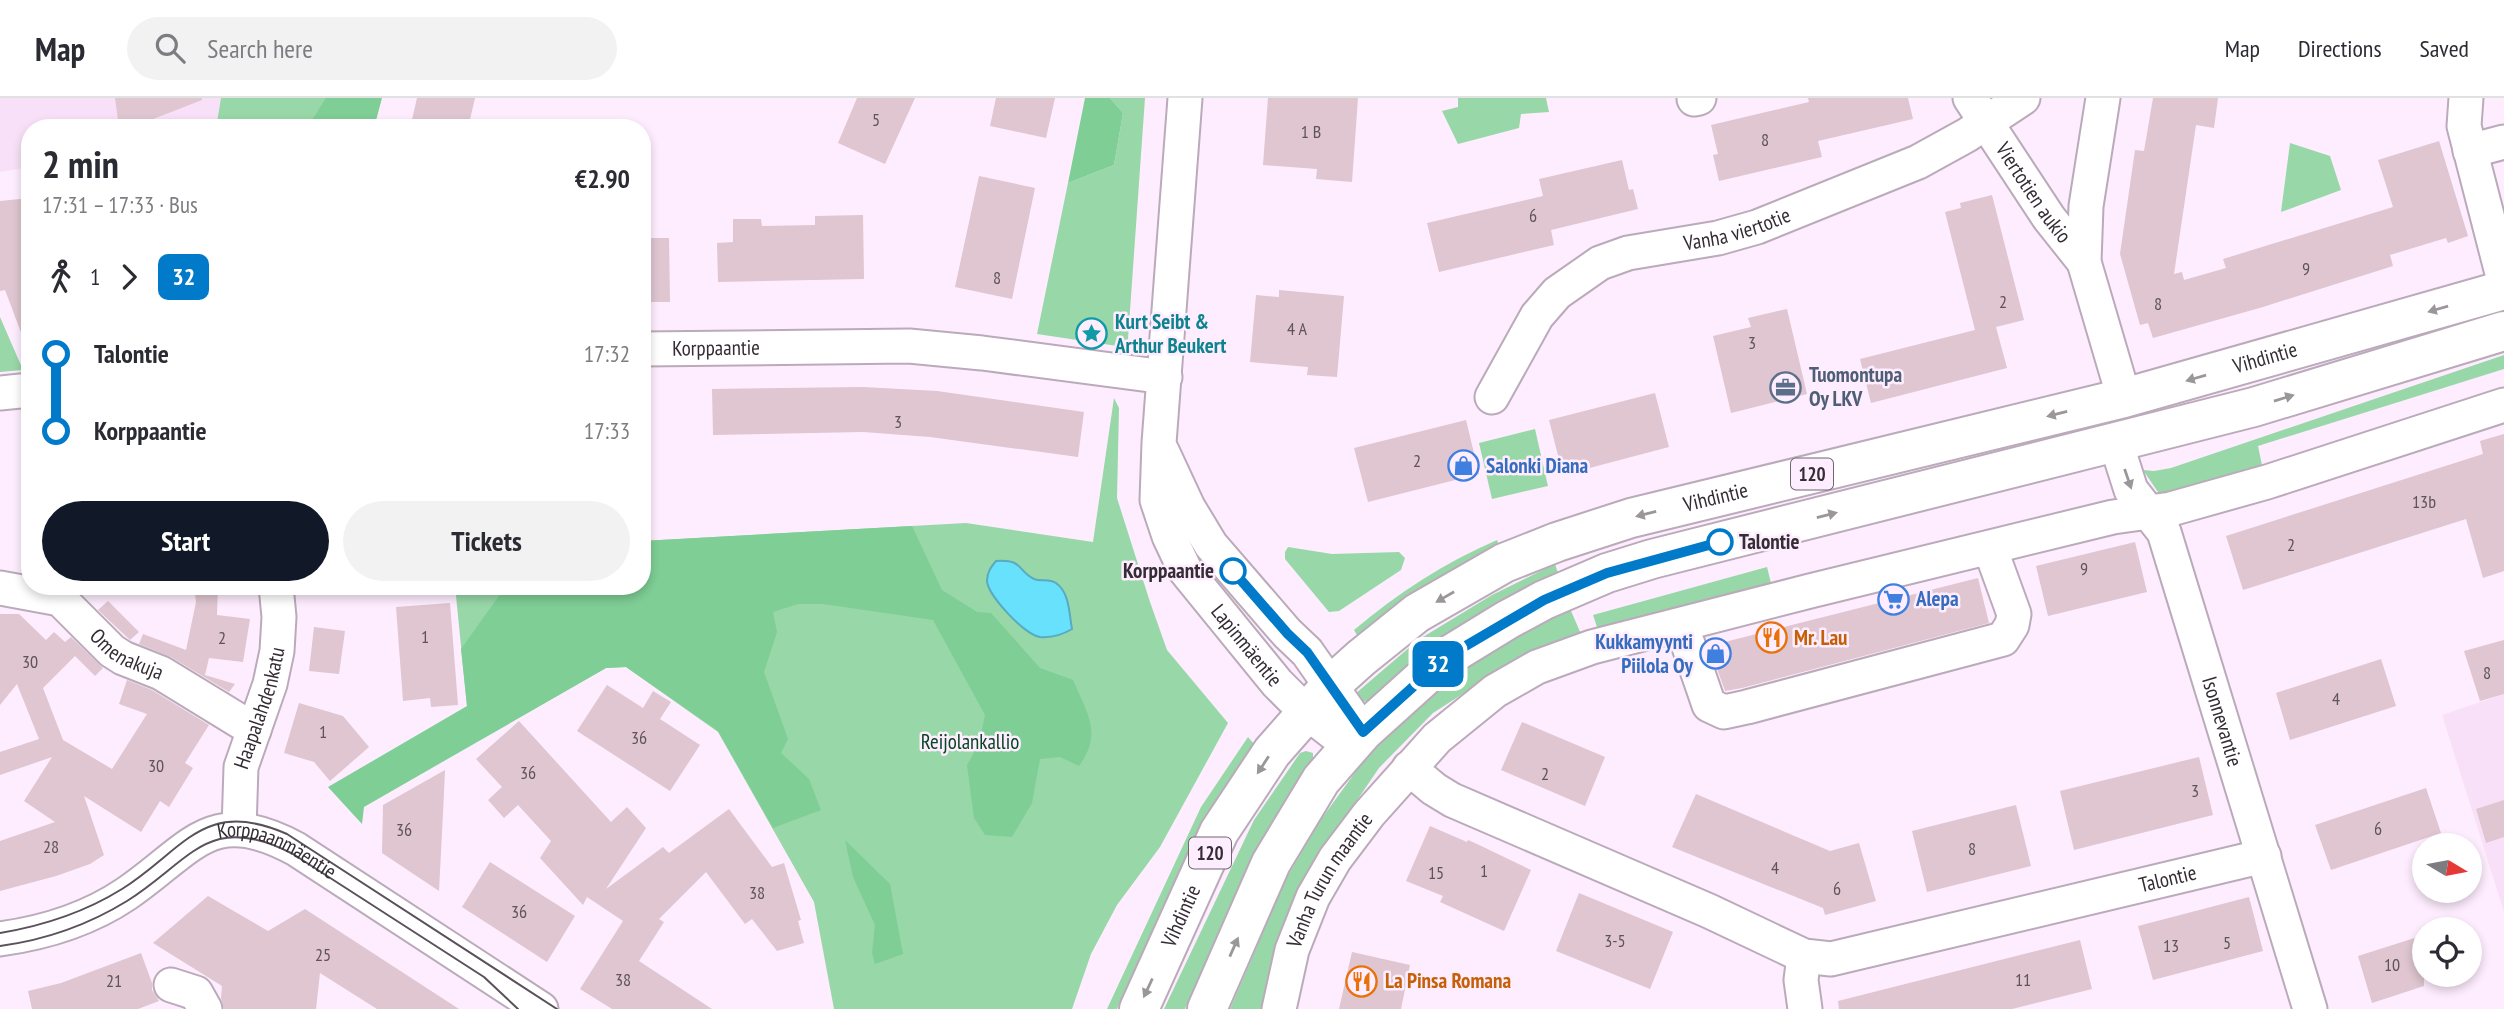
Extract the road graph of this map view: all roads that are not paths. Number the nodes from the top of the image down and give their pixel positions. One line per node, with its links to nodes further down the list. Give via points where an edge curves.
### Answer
1 (1185, 98): 13 (street, Lapinmäentie)
2 (2023, 98): 5 (street, Vanha viertotie)
3 (2103, 98): 8 (street, Viertotien aukio, via 2086,206)
4 (2466, 98): 7 (street, via 2464,126)
5 (1978, 110): 8 (street, Viertotien aukio, via 2049,218); 16 (street, Vanha viertotie, via 1918,162 1757,227 1600,263 1557,293 1537,316)
6 (2504, 142): 7 (street)
7 (2470, 150): 9 (street)
8 (2084, 262): 17 (street, Viertotien aukio)
9 (2504, 281)
10 (2504, 290): 17 (main road, Vihdintie / 120, one-way to 17)
11 (2504, 331): 19 (main road, Vihdintie / 120, one-way to 11, via 2254,407)
12 (651, 349): 13 (street, Korppaantie, via 909,346)
13 (1165, 377): 27 (street, Lapinmäentie, via 1157,500 1168,536 1185,570 1254,656)
14 (21, 391): 15 (street)
15 (0, 393)
16 (1492, 397)
17 (2124, 398): 27 (main road, Vihdintie / 120, one-way to 27, via 1631,518 1557,542 1504,563 1417,613)
18 (2504, 405): 20 (street, via 2267,482 2171,509)
19 (2116, 443): 20 (street, Isonnevantie, one-way to 20, via 2132,490); 29 (main road, Vihdintie / 120, one-way to 19, via 1445,658 1544,600 1607,573)
20 (2148, 511): 21 (street); 32 (street, Isonnevantie, via 2164,532)
21 (1990, 548): 26 (street); 26 (street, via 2014,614 2003,639 1747,707 1724,712 1709,705)
22 (0, 588): 23 (street, Omenakuja)
23 (21, 592)
24 (38, 595): 28 (street, Omenakuja, via 60,599 123,658 161,673)
25 (277, 595): 28 (street, Haapalahdenkatu, via 278,651)
26 (1677, 626): 30 (street, via 1592,647 1514,679 1446,730)
27 (1318, 698): 29 (street, Lapinmäentie); 38 (main road, Vihdintie / 120, one-way to 38, via 1272,752 1219,832)
28 (254, 730): 31 (street, Haapalahdenkatu, via 241,767)
29 (1357, 739): 39 (main road, Vihdintie / 120, one-way to 29, via 1271,863 1321,780)
30 (1409, 768): 34 (street, Talontie, via 1452,800); 40 (street, Vanha Turun maantie, via 1368,814 1313,897 1292,950)
31 (239, 829): 33 (street, Korppaanmäentie, via 220,831 190,844 106,905 55,927); 37 (street, Korppaanmäentie, via 263,832 296,849)
32 (2264, 856): 34 (street, Talontie, via 1831,959); 42 (street, Isonnevantie)
33 (0, 939)
34 (1804, 956): 41 (street)
35 (171, 985): 36 (street, via 196,993)
36 (205, 1009)
37 (541, 1009)
38 (1139, 1009)
39 (1207, 1009)
40 (1279, 1009)
41 (1805, 1009)
42 (2310, 1009)

